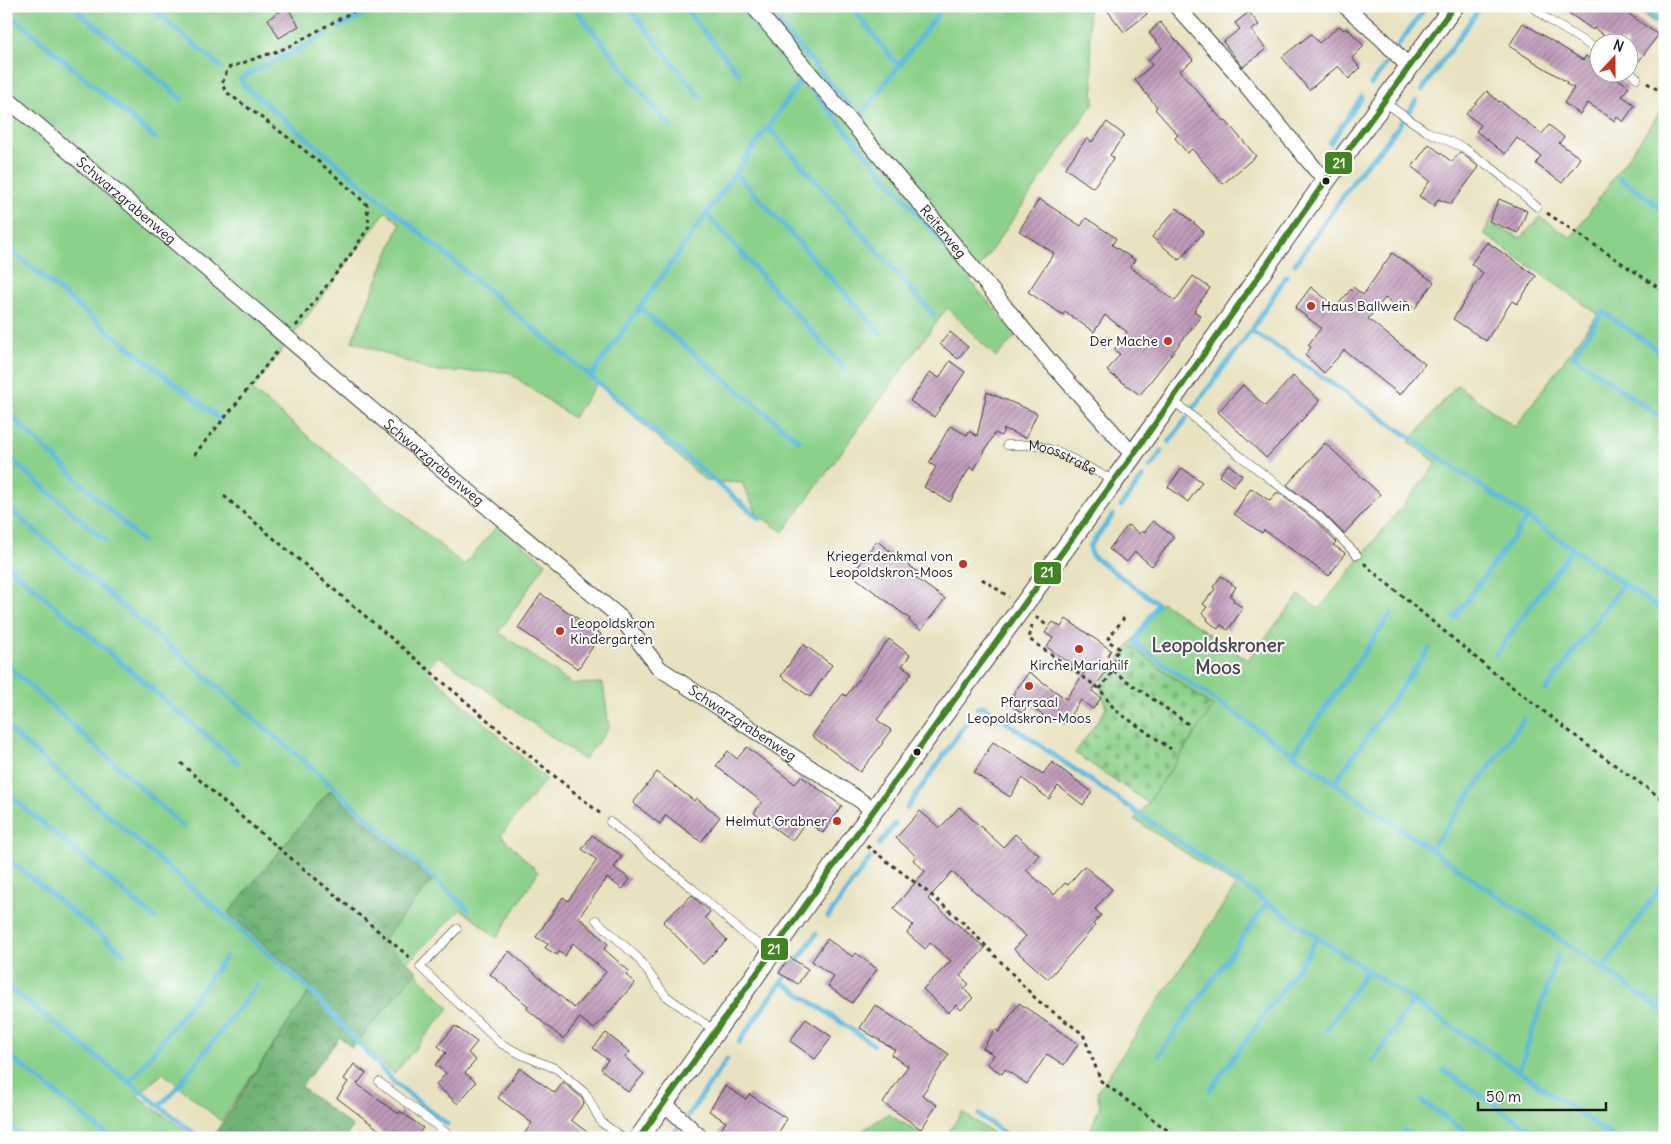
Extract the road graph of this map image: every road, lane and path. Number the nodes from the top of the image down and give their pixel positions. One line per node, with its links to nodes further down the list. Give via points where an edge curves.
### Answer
1 (363, 6): 16 (path, via 286,48 228,68 222,84 226,92 275,127 367,205 368,226 354,250)
2 (753, 6): 20 (street, Reiterweg, via 1046,357)
3 (1176, 6): 13 (street)
4 (1345, 6): 8 (street)
5 (1454, 6): 8 (street, Moosstraße)
6 (1532, 6): 7 (lane)
7 (1588, 44)
8 (1409, 67): 12 (street, Moosstraße)
9 (1638, 79): 10 (path)
10 (1665, 94)
11 (6, 98): 16 (street, Schwarzgrabenweg)
12 (1384, 102): 13 (street, Moosstraße); 14 (lane, via 1426,132 1464,148)
13 (1327, 180): 17 (street, Moosstraße)
14 (1537, 207): 15 (path)
15 (1665, 292)
16 (286, 338): 19 (path); 32 (street, Schwarzgrabenweg, via 621,618 659,668)
17 (1171, 402): 20 (street, Moosstraße); 23 (lane, via 1320,517)
18 (1007, 445): 21 (lane, Moosstraße, via 1036,445 1057,451)
19 (194, 455)
20 (1133, 455): 21 (street, Moosstraße)
21 (1115, 481): 32 (street, Moosstraße)
22 (224, 496): 33 (path)
23 (1357, 555): 31 (path, via 1370,570 1493,672)
24 (1033, 616): 27 (path, via 1030,639)
25 (1124, 618): 26 (path, via 1107,640 1120,649 1114,656 1116,666)
26 (1113, 671): 27 (path); 28 (path)
27 (1100, 689): 29 (path, via 1115,710)
28 (1188, 724)
29 (1171, 749)
30 (181, 763): 38 (path)
31 (1665, 801)
32 (873, 811): 34 (street, Moosstraße)
33 (610, 822): 37 (lane, via 745,934)
34 (855, 836): 37 (street, Moosstraße); 46 (path, via 929,893 967,926 1036,1000 1083,1034 1101,1081)
35 (596, 920): 39 (lane, via 638,957 666,996)
36 (457, 929): 38 (lane)
37 (772, 952): 39 (street, Moosstraße)
38 (420, 967): 43 (lane, via 500,1043 558,1069 586,1094 601,1122)
39 (715, 1031): 41 (street, Moosstraße)
40 (378, 1082): 42 (lane)
41 (664, 1103): 44 (street, Moosstraße); 45 (street)
42 (453, 1138)
43 (623, 1138)
44 (639, 1138)
45 (701, 1138)
46 (1178, 1138)

